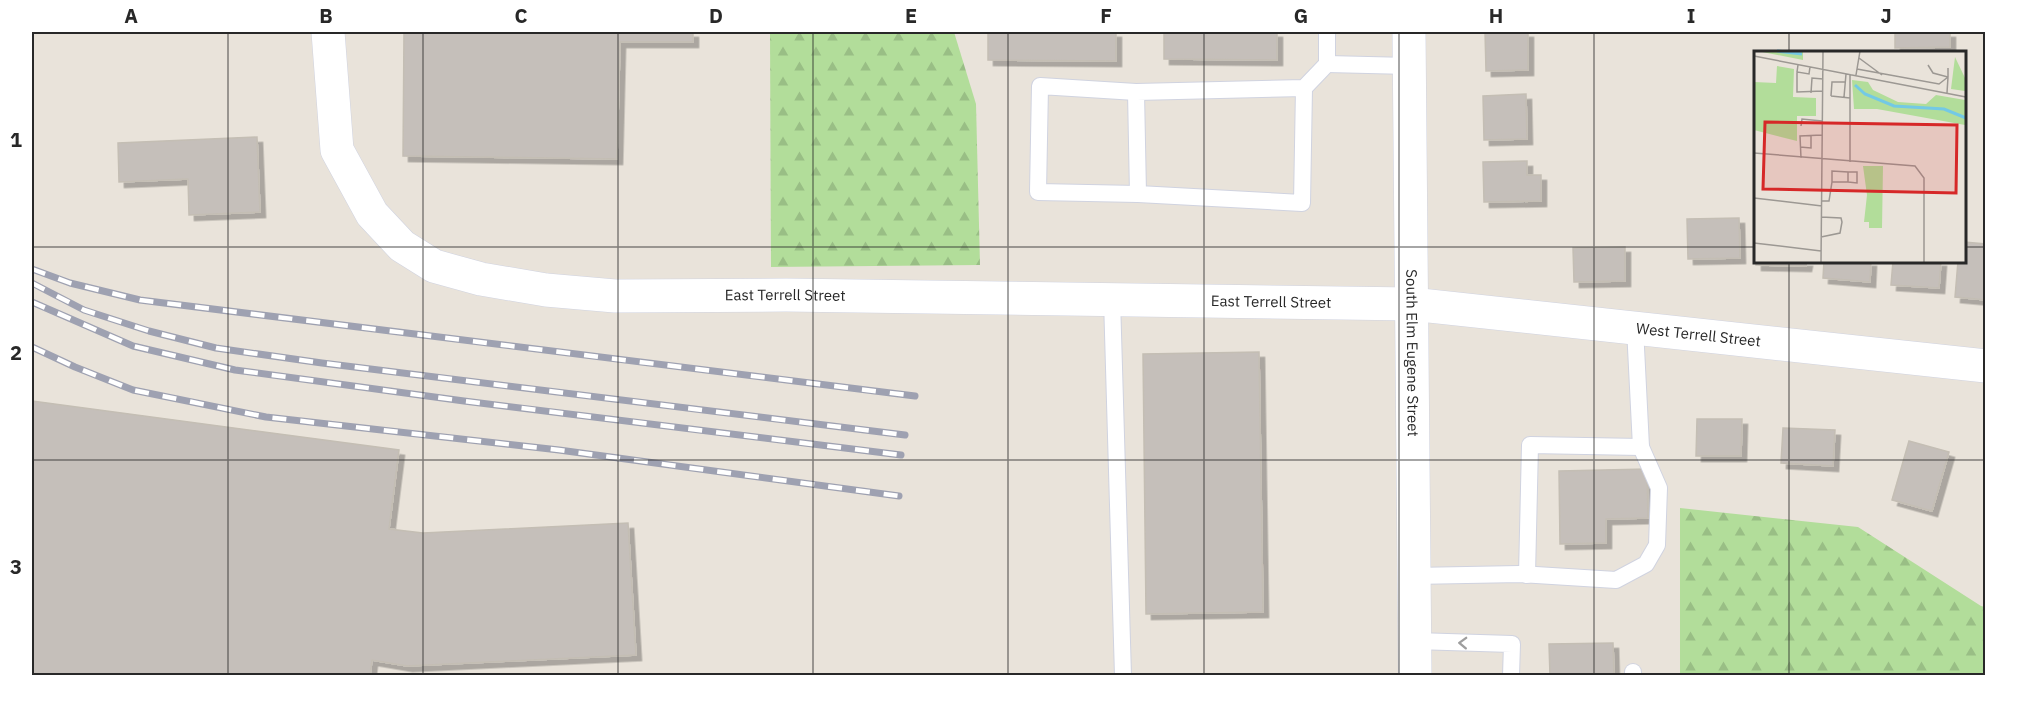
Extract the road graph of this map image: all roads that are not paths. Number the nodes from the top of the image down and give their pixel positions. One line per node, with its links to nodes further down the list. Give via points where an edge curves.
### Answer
1 (328, 32): 9 (street, East Terrell Street, via 337,150 372,214 402,246 434,266 546,290 615,296)
2 (1327, 32): 4 (lane)
3 (1408, 32): 5 (street, South Elm Eugene Street)
4 (1328, 64): 5 (lane); 6 (lane)
5 (1409, 66): 10 (street, South Elm Eugene Street)
6 (1304, 88): 7 (lane); 8 (lane, via 1302,203)
7 (1136, 92): 8 (lane); 8 (lane, via 1040,86 1038,192)
8 (1138, 194)
9 (1112, 299): 10 (street, East Terrell Street); 17 (lane)
10 (1412, 304): 11 (street, West Terrell Street); 15 (street, South Elm Eugene Street)
11 (1635, 328): 12 (street, West Terrell Street); 13 (lane)
12 (1986, 366)
13 (1641, 447): 14 (lane, via 1530,445); 14 (lane, via 1659,488 1657,545 1646,564 1616,580)
14 (1527, 574): 15 (lane)
15 (1413, 576): 16 (street, South Elm Eugene Street)
16 (1415, 641): 18 (street, South Elm Eugene Street); 19 (lane, one-way to 16, via 1512,644)
17 (1123, 675)
18 (1415, 675)
19 (1510, 675)

